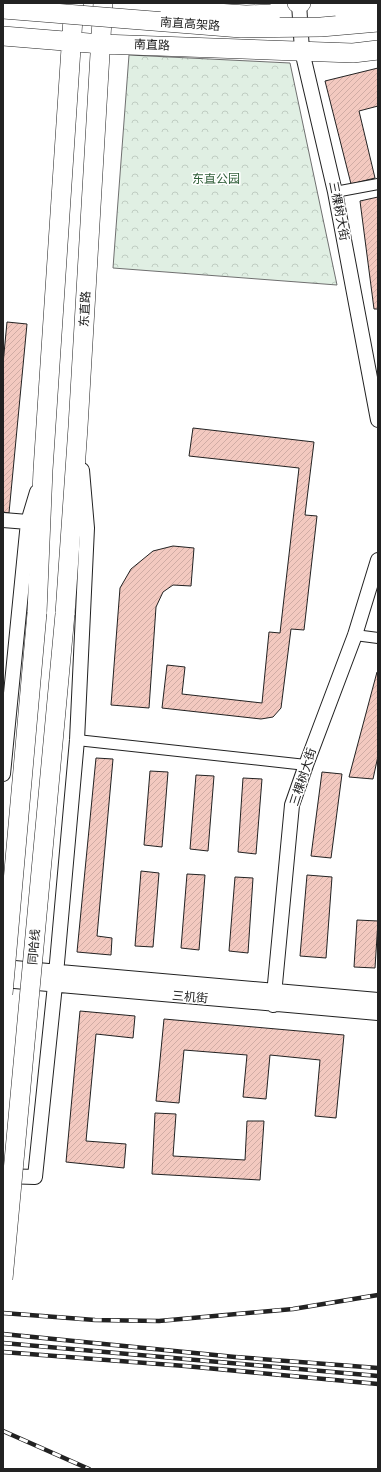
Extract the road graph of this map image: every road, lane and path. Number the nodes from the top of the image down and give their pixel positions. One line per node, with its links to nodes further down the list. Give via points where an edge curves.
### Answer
1 (74, 3): 10 (highway)
2 (91, 3): 6 (highway, 南直高架路, bridge, via 246,15 321,14)
3 (103, 3): 11 (highway, 东直路)
4 (299, 3): 13 (main road, 三棵树大街)
5 (3, 8): 7 (highway, 南直高架路, bridge, via 241,28 322,27)
6 (378, 8)
7 (378, 22)
8 (3, 36): 10 (highway, 南直路)
9 (370, 40): 13 (highway)
10 (71, 42): 11 (highway, 南直路); 18 (highway)
11 (101, 44): 13 (highway, 南直路); 17 (highway, 东直路)
12 (378, 50): 13 (highway, via 353,53)
13 (302, 51): 15 (main road, 三棵树大街)
14 (378, 184): 15 (street)
15 (335, 192): 16 (main road, 三棵树大街)
16 (378, 420)
17 (78, 426): 22 (highway, 东直路); 26 (main road, via 87,528)
18 (43, 470): 20 (main road); 33 (highway, bridge, via 37,614)
19 (3, 520): 20 (main road)
20 (28, 522): 25 (main road)
21 (378, 560): 23 (main road, 三棵树大街)
22 (65, 614): 38 (highway, 同哈线, bridge)
23 (355, 635): 24 (street); 27 (main road, 三棵树大街)
24 (378, 638)
25 (5, 733): 28 (main road)
26 (77, 740): 27 (street); 30 (main road)
27 (306, 765): 32 (main road, 三棵树大街, via 292,804)
28 (3, 774)
29 (3, 967): 30 (main road, 三机街)
30 (56, 978): 31 (main road, 三机街); 32 (main road, 三机街); 35 (main road, 三机街); 37 (main road, via 35,1177)
31 (3, 980)
32 (274, 990): 34 (main road, 三机街); 35 (main road, 三棵树大街)
33 (3, 994)
34 (378, 1000)
35 (273, 1005): 36 (main road, 三机街)
36 (378, 1013)
37 (3, 1176)
38 (3, 1279)

